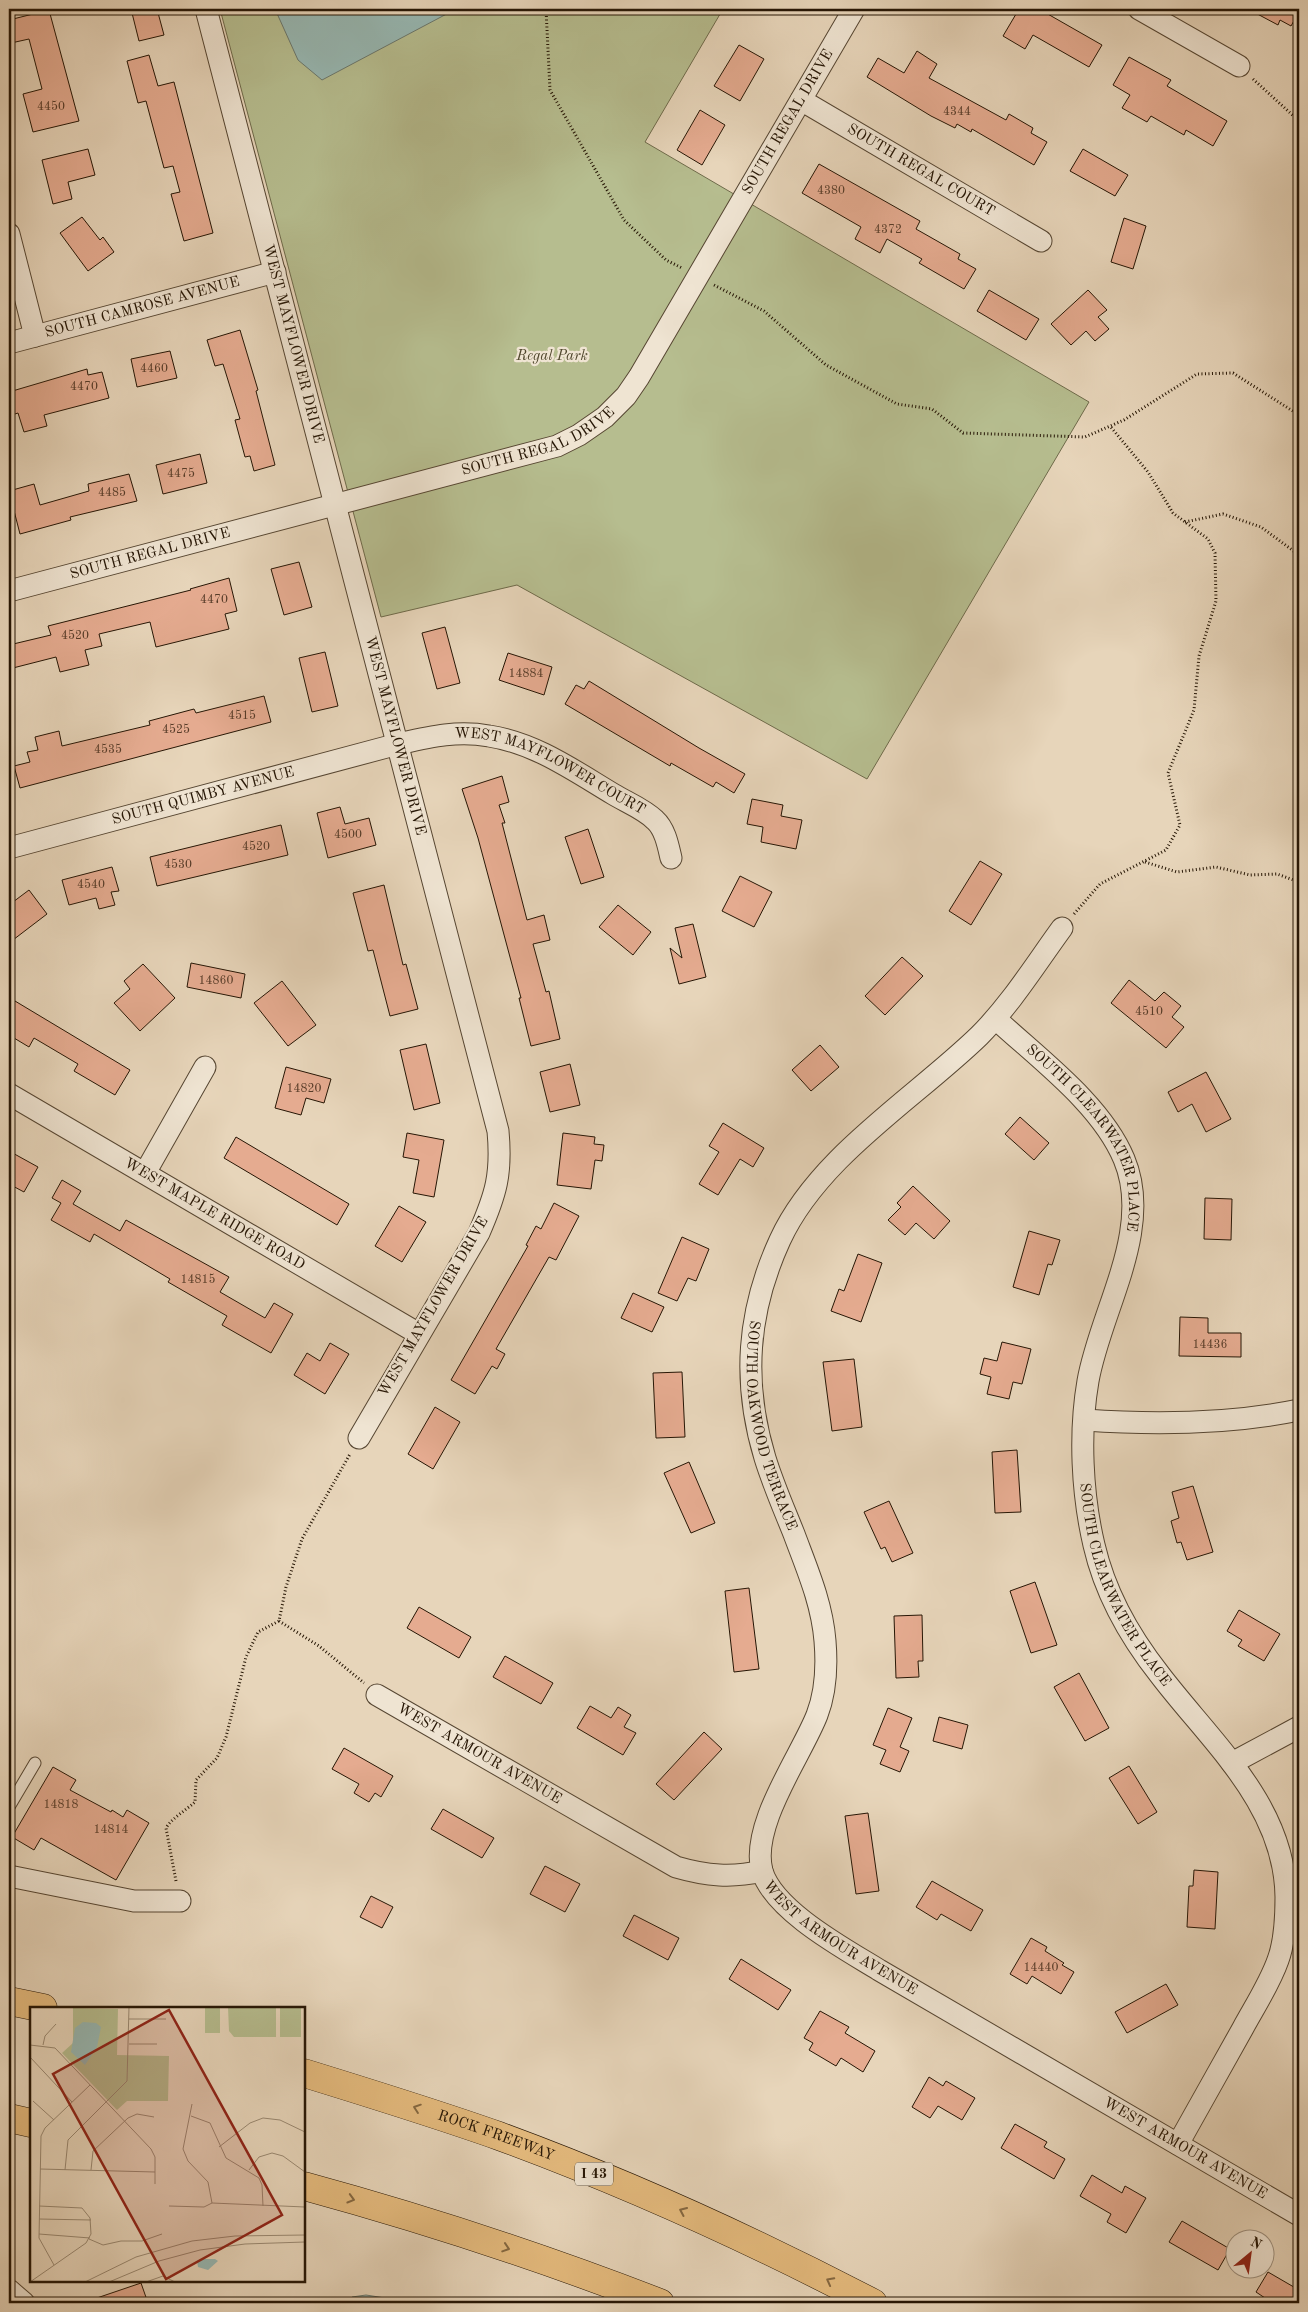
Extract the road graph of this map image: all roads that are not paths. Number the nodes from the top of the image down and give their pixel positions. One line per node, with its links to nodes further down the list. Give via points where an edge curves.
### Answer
1 (206, 9): 8 (street, WEST MAYFLOWER DRIVE)
2 (854, 9): 5 (street, SOUTH REGAL DRIVE)
3 (1139, 9): 4 (street)
4 (1239, 66)
5 (801, 100): 7 (street, SOUTH REGAL COURT); 11 (street, SOUTH REGAL DRIVE, via 626,396 605,417 579,435 548,448)
6 (9, 234): 9 (street)
7 (1041, 241)
8 (275, 272): 9 (street, SOUTH CAMROSE AVENUE); 11 (street, WEST MAYFLOWER DRIVE)
9 (35, 336): 10 (street, SOUTH CAMROSE AVENUE)
10 (9, 342)
11 (336, 504): 12 (street, SOUTH REGAL DRIVE); 13 (street, WEST MAYFLOWER DRIVE)
12 (9, 591)
13 (398, 744): 14 (street, SOUTH QUIMBY AVENUE); 15 (street, WEST MAYFLOWER COURT, via 440,734 461,733 516,741 536,749 655,820 662,829); 21 (street, WEST MAYFLOWER DRIVE, via 496,1116 500,1159 497,1185 479,1233)
14 (9, 848)
15 (671, 858)
16 (1062, 928): 17 (street, SOUTH OAKWOOD TERRACE)
17 (996, 1019): 23 (street, SOUTH CLEARWATER PLACE, via 1094,1113 1114,1139 1129,1173 1132,1207 1128,1246 1091,1368); 30 (street, SOUTH OAKWOOD TERRACE, via 820,1180 781,1238 756,1305 750,1359 756,1423 766,1460 819,1604 825,1650 824,1690 820,1706 775,1798 761,1856)
18 (205, 1067): 20 (street)
19 (9, 1094): 20 (street, WEST MAPLE RIDGE ROAD)
20 (145, 1173): 21 (street, WEST MAPLE RIDGE ROAD)
21 (419, 1334): 24 (street, WEST MAYFLOWER DRIVE)
22 (1299, 1410): 23 (street, via 1220,1420)
23 (1085, 1420): 28 (street, SOUTH CLEARWATER PLACE, via 1090,1524 1108,1588 1128,1629 1159,1674)
24 (359, 1438)
25 (378, 1695): 30 (street, WEST ARMOUR AVENUE, via 676,1867 721,1876)
26 (1299, 1727): 28 (street)
27 (35, 1763): 29 (lane)
28 (1232, 1763): 38 (street, SOUTH CLEARWATER PLACE, via 1263,1808 1276,1845 1284,1878 1285,1929 1279,1959 1261,1996)
29 (9, 1807)
30 (762, 1871): 38 (street, WEST ARMOUR AVENUE, via 770,1888 815,1931)
31 (9, 1876): 32 (street, via 134,1901)
32 (180, 1900)
33 (9, 2002): 34 (highway)
34 (37, 2007)
35 (305, 2073): 42 (highway, ROCK FREEWAY / I 43, one-way to 35, via 793,2262 637,2191 500,2137)
36 (9, 2118): 37 (highway)
37 (30, 2122)
38 (1178, 2144): 40 (street, WEST ARMOUR AVENUE)
39 (305, 2186): 41 (highway, one-way to 41, via 469,2235)
40 (1299, 2215)
41 (660, 2303)
42 (873, 2303)

